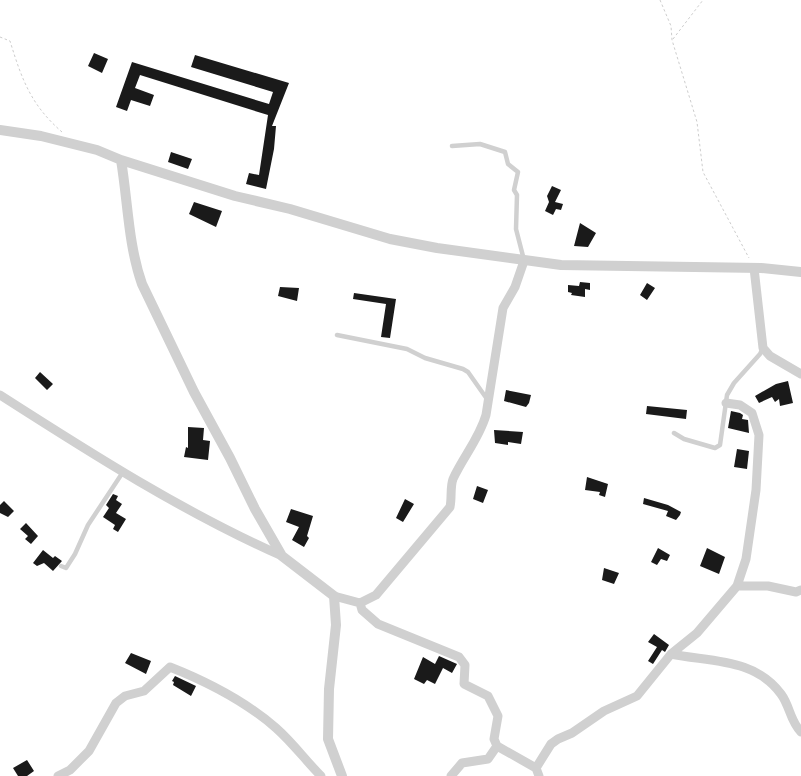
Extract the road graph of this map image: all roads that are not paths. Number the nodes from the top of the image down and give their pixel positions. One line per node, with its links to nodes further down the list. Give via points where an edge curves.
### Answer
1 (0, 130): 3 (street, via 97,150)
2 (452, 146): 4 (lane, via 480,144 505,152 508,164 518,172 514,190 517,195 515,217)
3 (121, 160): 4 (street, via 390,239); 15 (street, via 130,243 142,284 194,392)
4 (524, 261): 5 (street, via 561,265); 11 (street, via 503,308)
5 (754, 268): 6 (street); 8 (street)
6 (801, 272)
7 (337, 335): 11 (lane, via 407,349 463,369)
8 (763, 348): 9 (street, via 770,356); 12 (lane, via 734,383)
9 (801, 374)
10 (0, 396): 14 (street)
11 (487, 398): 20 (street, via 481,432 452,482 450,506 376,595)
12 (726, 403): 13 (lane, via 720,445 715,448); 17 (street, via 740,405 752,413 759,435 756,490 746,559)
13 (674, 433)
14 (123, 472): 15 (street, via 222,529); 16 (lane, via 88,525 66,568)
15 (282, 556): 19 (street)
16 (61, 566)
17 (737, 586): 18 (street); 21 (street, via 697,633)
18 (801, 590)
19 (334, 596): 20 (street); 27 (street, via 336,625 329,689 328,739)
20 (360, 603): 23 (street, via 362,610 378,624 459,657 465,665 464,684 488,696 498,716 494,739)
21 (671, 654): 22 (street, via 751,669 782,695 793,722); 24 (street, via 637,696 604,711 551,744)
22 (801, 732)
23 (497, 746): 24 (street); 28 (street, via 488,759 462,763)
24 (538, 772)
25 (58, 776): 26 (street, via 70,770 89,751 116,703 125,696 144,691 170,667 225,692 251,709 276,728)
26 (322, 776)
27 (342, 776)
28 (451, 776)

